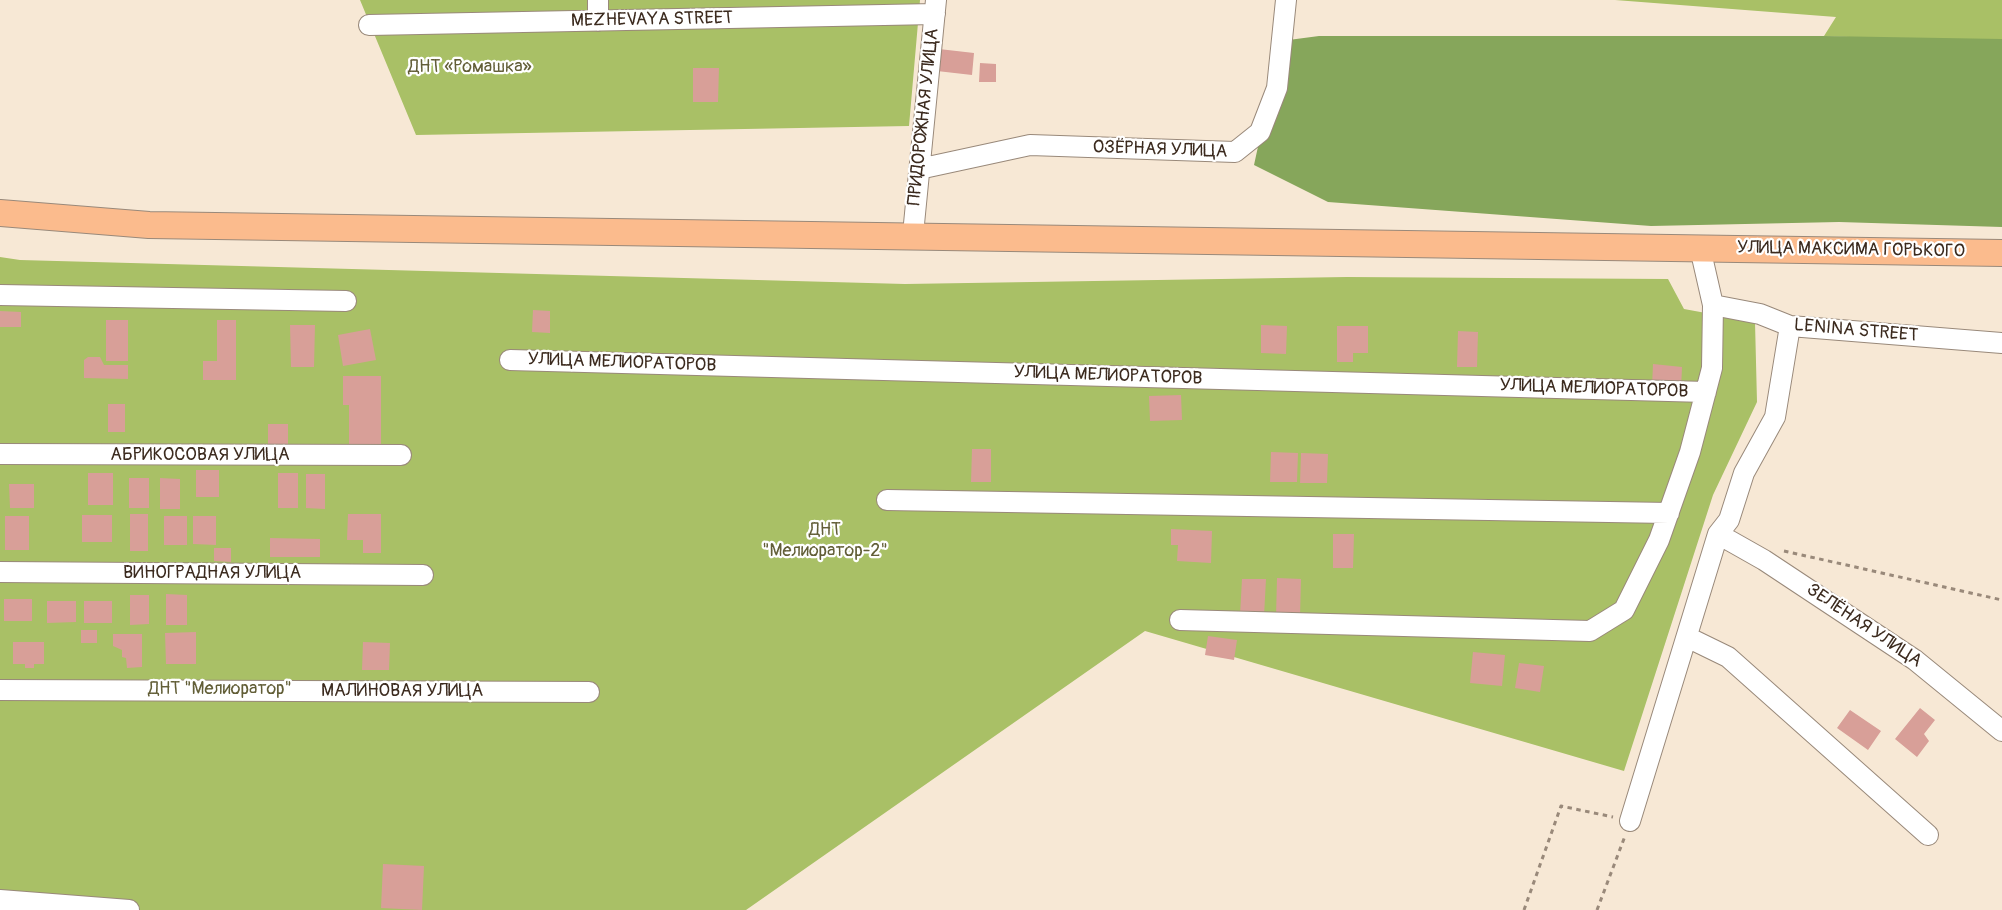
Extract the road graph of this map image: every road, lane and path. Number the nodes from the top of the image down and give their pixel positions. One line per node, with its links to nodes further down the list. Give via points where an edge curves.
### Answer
1 (598, 0): 4 (street)
2 (1286, 0): 6 (street, ОЗЁРНАЯ УЛИЦА, via 1277,88 1260,132 1235,152 1030,146)
3 (935, 7): 4 (street, MEZHEVAYA STREET); 6 (street, ПРИДОРОЖНАЯ УЛИЦА)
4 (598, 21): 5 (street, MEZHEVAYA STREET)
5 (369, 25)
6 (919, 169): 8 (street, ПРИДОРОЖНАЯ УЛИЦА)
7 (0, 213): 8 (main road, УЛИЦА МАКСИМА ГОРЬКОГО, via 149,225)
8 (913, 234): 9 (main road, УЛИЦА МАКСИМА ГОРЬКОГО)
9 (1700, 248): 10 (main road, УЛИЦА МАКСИМА ГОРЬКОГО); 13 (street)
10 (2002, 253)
11 (0, 295): 12 (street)
12 (346, 302)
13 (1713, 305): 14 (street, LENINA STREET, via 1760,314); 17 (street, via 1712,368)
14 (1790, 326): 15 (street, LENINA STREET); 22 (street, via 1775,417 1744,473 1729,520)
15 (2002, 343)
16 (510, 360): 17 (street, УЛИЦА МЕЛИОРАТОРОВ)
17 (1706, 392): 21 (street)
18 (0, 454): 19 (street, АБРИКОСОВАЯ УЛИЦА)
19 (401, 455)
20 (887, 500): 21 (street)
21 (1669, 513): 27 (street, via 1624,610 1590,631)
22 (1718, 534): 23 (street, ЗЕЛЁНАЯ УЛИЦА); 28 (street)
23 (1764, 560): 26 (path, via 1772,548); 31 (street, ЗЕЛЁНАЯ УЛИЦА, via 1916,660)
24 (0, 572): 25 (street, ВИНОГРАДНАЯ УЛИЦА)
25 (423, 575)
26 (2002, 600)
27 (1180, 620)
28 (1687, 637): 32 (street); 33 (street, via 1728,657)
29 (0, 690): 30 (street, МАЛИНОВАЯ УЛИЦА)
30 (589, 692)
31 (2002, 731)
32 (1630, 821): 37 (path, via 1561,807); 38 (path)
33 (1928, 835)
34 (0, 900): 35 (street)
35 (55, 907): 36 (street)
36 (129, 910)
37 (1524, 910)
38 (1597, 910)

